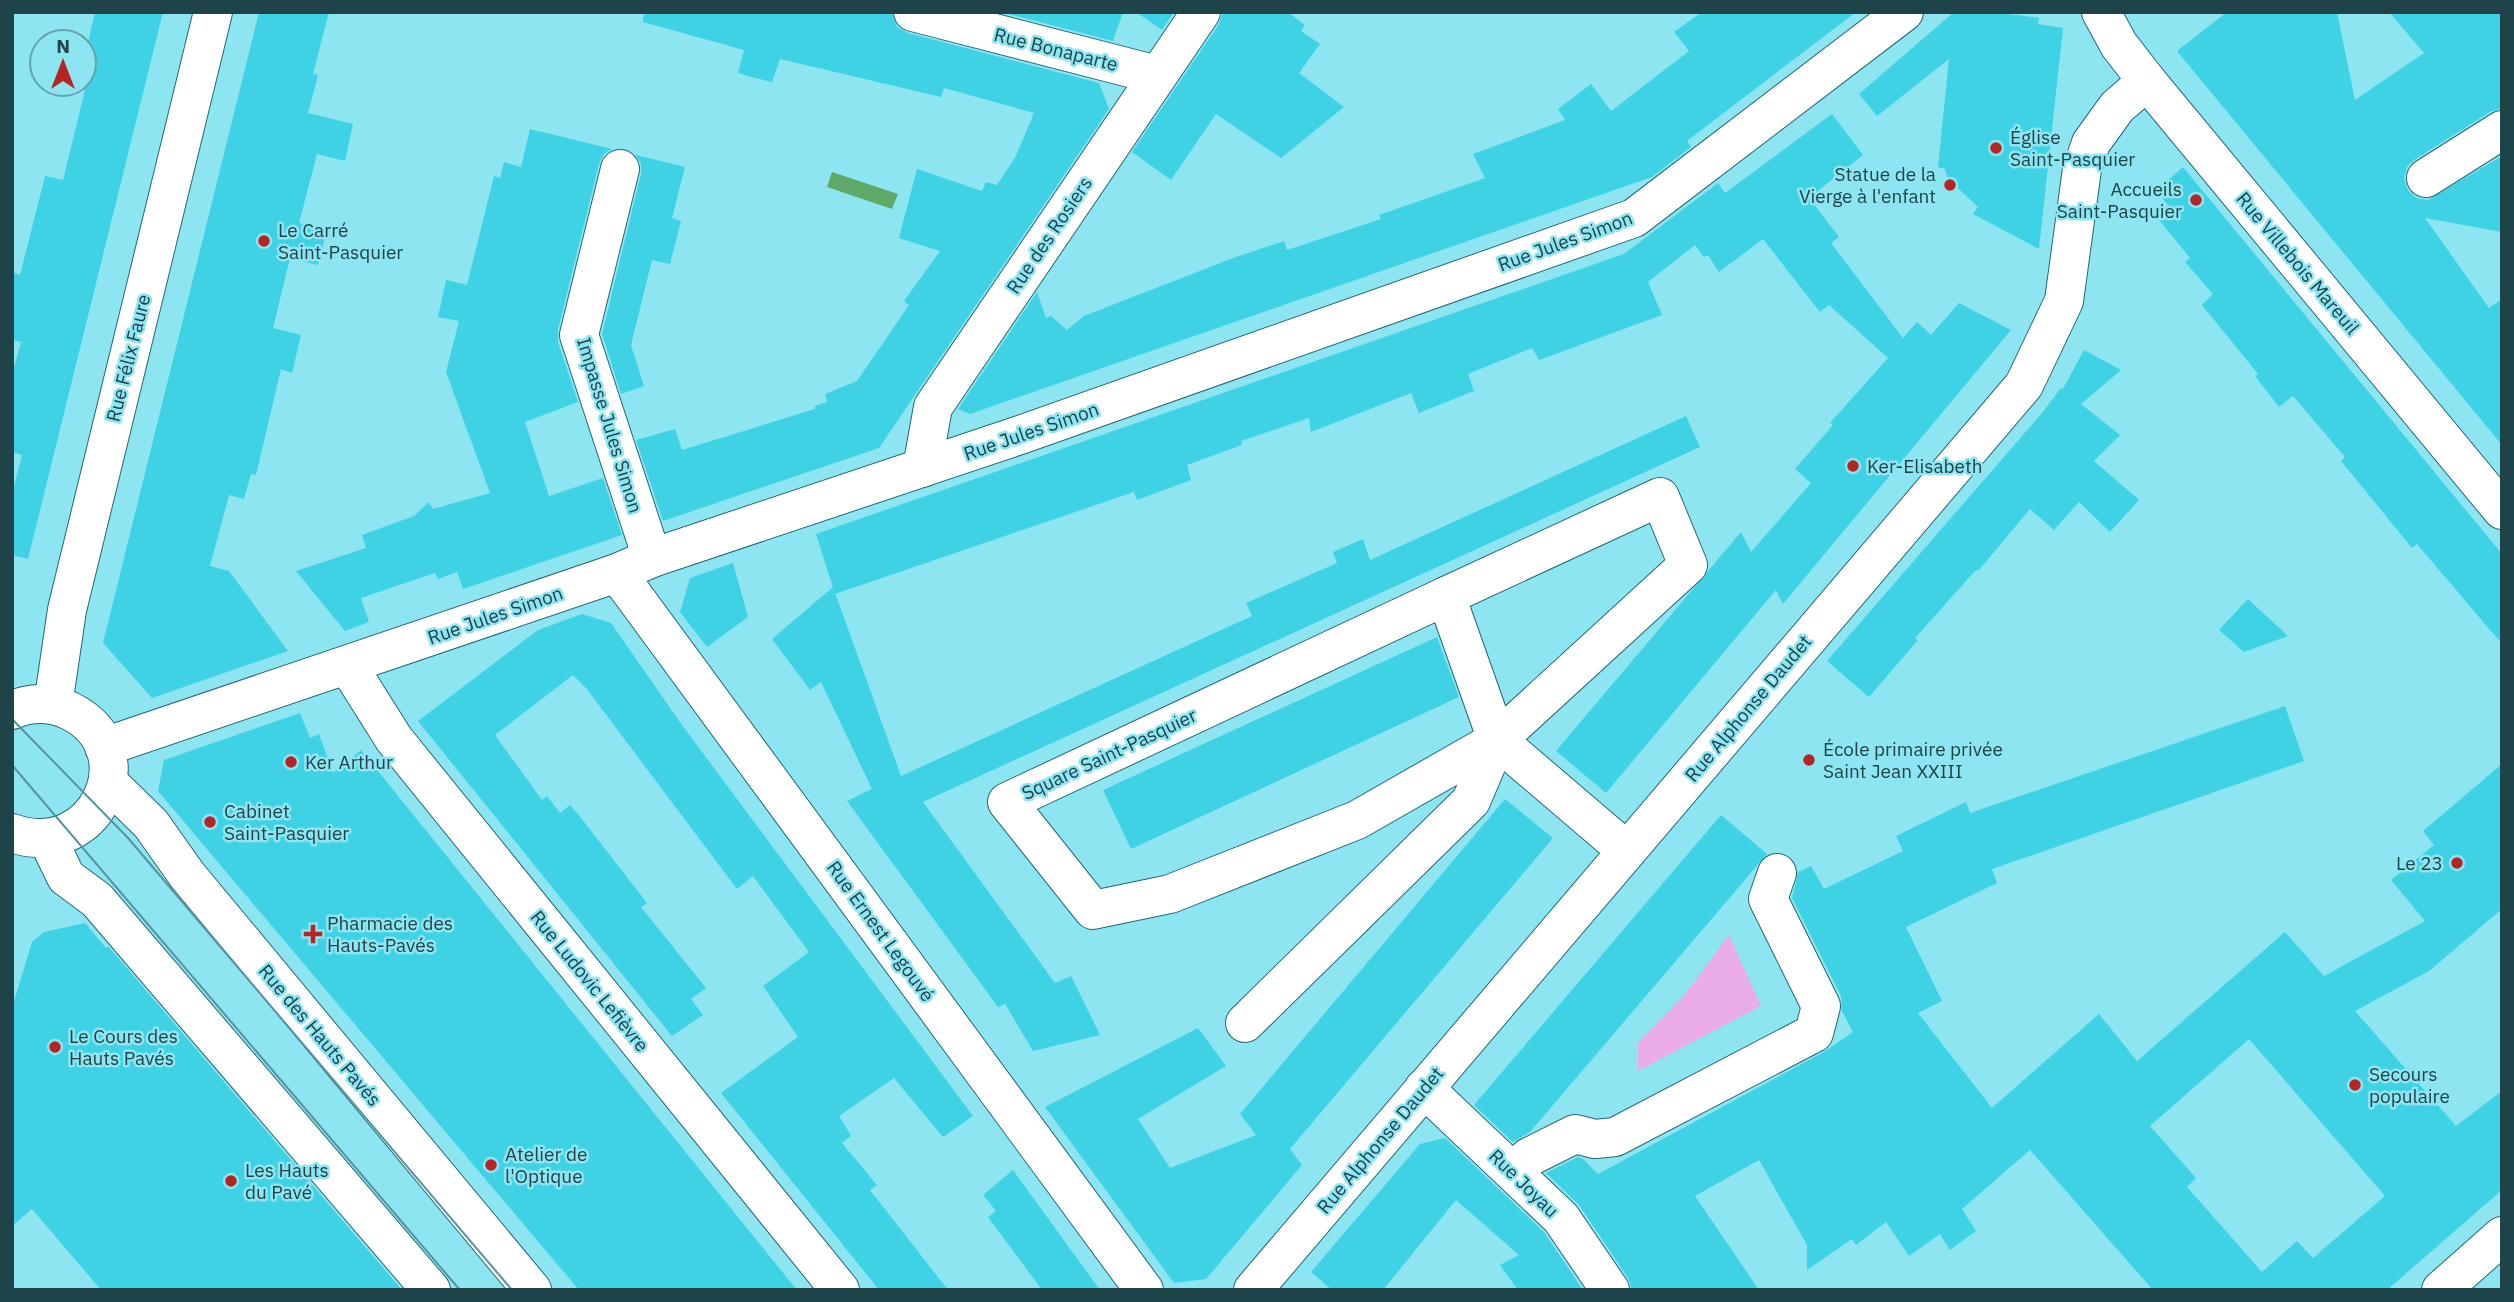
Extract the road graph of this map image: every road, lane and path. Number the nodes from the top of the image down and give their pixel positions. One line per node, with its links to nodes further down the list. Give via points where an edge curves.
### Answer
1 (213, 12): 17 (street, Rue Félix Faure, via 66,610)
2 (913, 12): 6 (street, Rue Bonaparte)
3 (1201, 12): 6 (street, Rue des Rosiers)
4 (1904, 12): 11 (street, Rue Jules Simon, via 1634,218)
5 (2103, 13): 7 (street, Rue Villebois Mareuil, via 2119,45)
6 (1157, 75): 11 (street, Rue des Rosiers, via 933,407)
7 (2147, 81): 12 (street, Rue Villebois Mareuil); 21 (street, Rue Alphonse Daudet, via 2117,107 2091,143 2082,169 2064,301 2024,385)
8 (2502, 130): 10 (street)
9 (620, 169): 13 (street, Impasse Jules Simon, via 579,335)
10 (2426, 178)
11 (922, 468): 13 (street, Rue Jules Simon)
12 (2502, 510)
13 (652, 558): 14 (street, Rue Jules Simon)
14 (617, 573): 16 (street, Rue Jules Simon); 30 (street, Rue Ernest Legouvé)
15 (1446, 596): 18 (street); 18 (street, via 1660,497 1688,565); 18 (street, Square Saint-Pasquier, via 1007,802 1093,910 1170,894 1357,820)
16 (348, 666): 19 (street, Rue Jules Simon); 29 (street, Rue Ludovic Lefièvre, via 394,740)
17 (24, 707): 19 (street, Rue des Hauts Pavés, via 78,715 89,724)
18 (1497, 740): 21 (street); 23 (street, via 1471,801)
19 (106, 765): 20 (street, via 103,798 86,821 70,832); 28 (street, Rue des Hauts Pavés, via 187,875)
20 (29, 835): 27 (street, via 66,877 97,900)
21 (1627, 851): 24 (street, Rue Alphonse Daudet)
22 (1777, 873): 25 (street, via 1769,899 1821,1006 1814,1032 1615,1137 1575,1134 1529,1157)
23 (1244, 1023)
24 (1424, 1088): 25 (street, Rue Joyau); 31 (street, Rue Alphonse Daudet)
25 (1513, 1171): 32 (street, Rue Joyau, via 1561,1218)
26 (2502, 1236): 33 (street)
27 (431, 1290)
28 (531, 1290)
29 (840, 1290)
30 (1144, 1290)
31 (1253, 1290)
32 (1610, 1290)
33 (2441, 1290)

